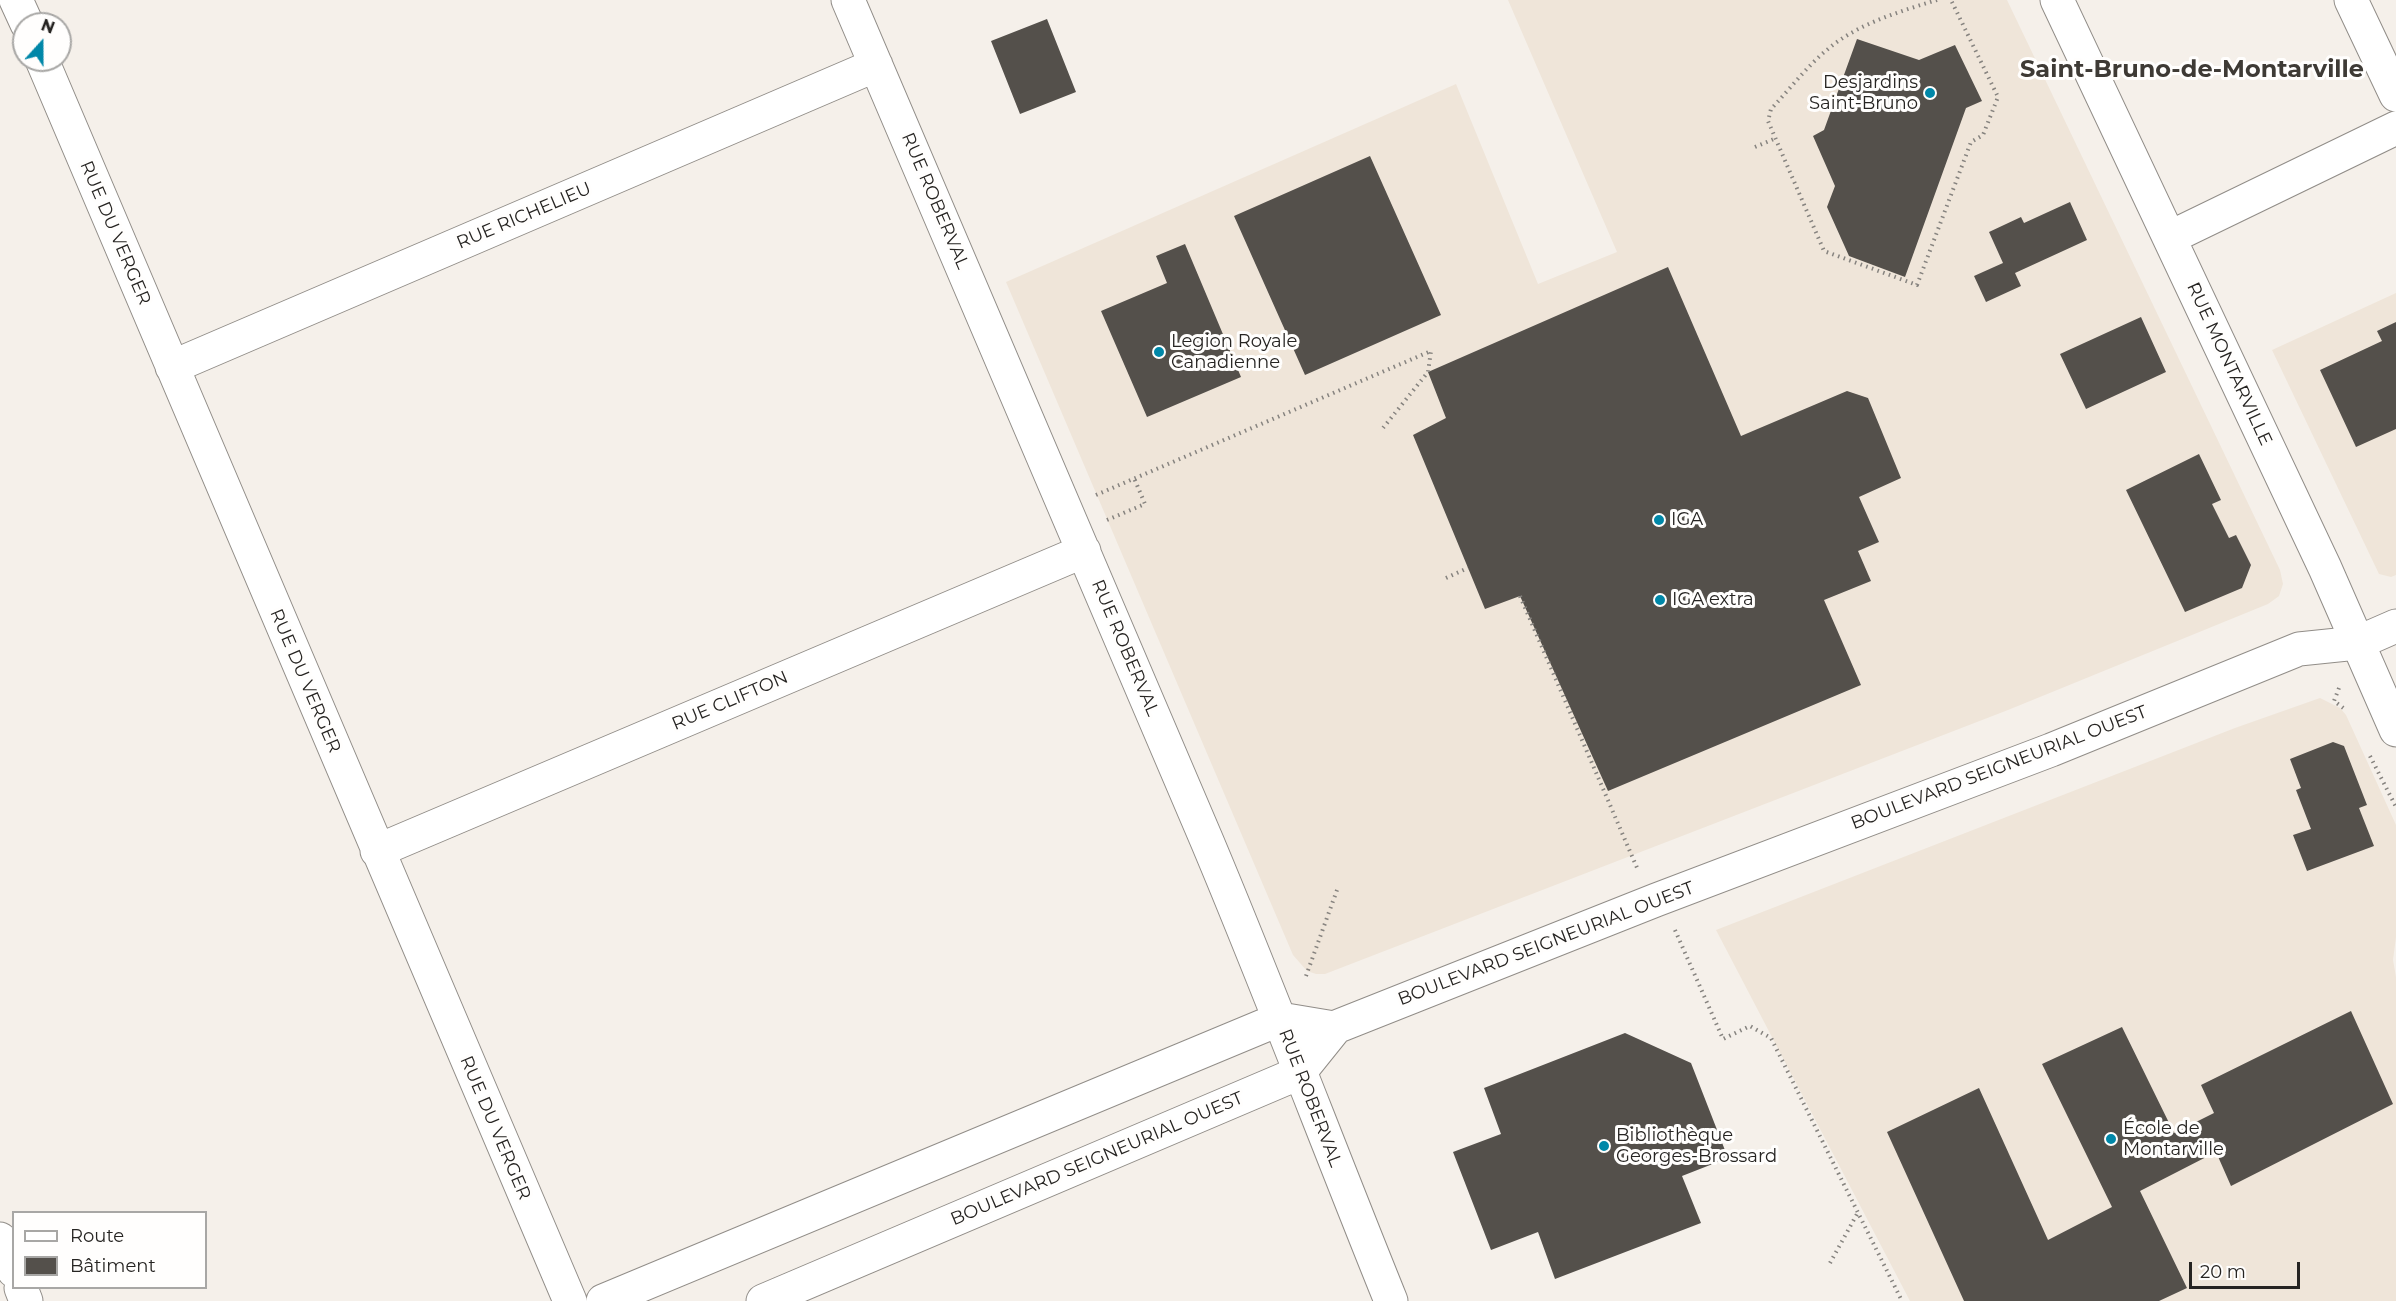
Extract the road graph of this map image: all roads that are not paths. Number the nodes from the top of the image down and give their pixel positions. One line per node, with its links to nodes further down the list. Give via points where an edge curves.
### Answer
1 (848, 0): 4 (street, RUE ROBERVAL)
2 (2057, 0): 8 (street, RUE MONTARVILLE)
3 (2350, 0): 6 (street)
4 (876, 65): 9 (street, RUE RICHELIEU); 10 (street, RUE ROBERVAL)
5 (47, 72): 9 (street, RUE DU VERGER)
6 (2396, 95)
7 (2396, 128): 8 (street)
8 (2171, 237): 12 (street, RUE MONTARVILLE)
9 (172, 367): 14 (street, RUE DU VERGER)
10 (1084, 551): 14 (street, RUE CLIFTON); 15 (street, RUE ROBERVAL)
11 (2396, 626): 12 (street, BOULEVARD SEIGNEURIAL OUEST)
12 (2357, 643): 13 (street, RUE MONTARVILLE); 16 (street, BOULEVARD SEIGNEURIAL OUEST, via 2299,649 2051,750)
13 (2396, 730)
14 (377, 851): 20 (street, RUE DU VERGER)
15 (1280, 1019): 16 (street); 17 (street, RUE ROBERVAL); 21 (street)
16 (1334, 1028): 17 (street, BOULEVARD SEIGNEURIAL OUEST)
17 (1299, 1072): 22 (street, BOULEVARD SEIGNEURIAL OUEST); 23 (street, RUE ROBERVAL)
18 (0, 1239): 19 (street)
19 (12, 1266)
20 (570, 1301)
21 (603, 1301)
22 (763, 1301)
23 (1391, 1301)

